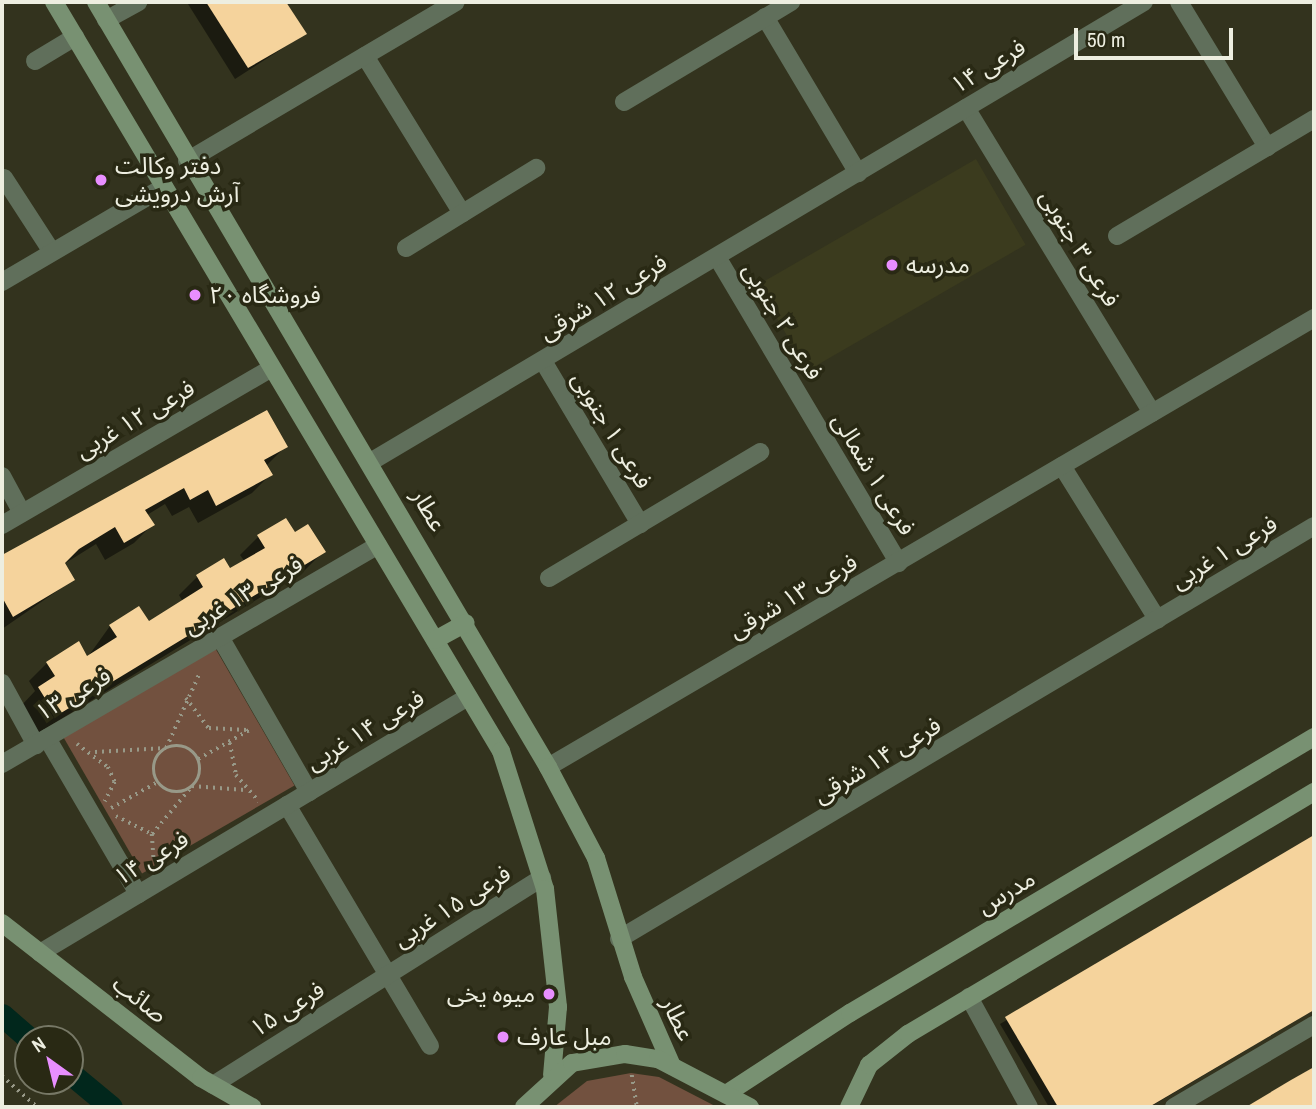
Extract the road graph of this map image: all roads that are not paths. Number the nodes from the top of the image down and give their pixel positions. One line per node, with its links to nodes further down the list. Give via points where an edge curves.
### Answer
1 (54, 2): 10 (main road)
2 (96, 2): 9 (main road, عطار)
3 (138, 2): 9 (street)
4 (456, 2): 11 (street)
5 (792, 2): 8 (street)
6 (1144, 2): 14 (street, فرعی ۱۴)
7 (1179, 2): 16 (street)
8 (765, 17): 13 (street); 19 (street)
9 (106, 20): 17 (main road, عطار)
10 (75, 37): 12 (street); 21 (main road)
11 (365, 56): 17 (street); 22 (street)
12 (35, 61)
13 (624, 102)
14 (966, 108): 19 (street, فرعی ۱۴); 32 (street, فرعی ۳ جنوبی)
15 (1314, 119): 16 (street)
16 (1267, 146): 23 (street)
17 (187, 161): 34 (main road, عطار)
18 (536, 168): 22 (street)
19 (858, 173): 26 (street, فرعی ۱۲ شرقی)
20 (4, 178): 25 (street)
21 (164, 187): 25 (street); 30 (main road)
22 (462, 213): 24 (street)
23 (1117, 236)
24 (405, 248)
25 (52, 253): 27 (street)
26 (716, 257): 29 (street, فرعی ۱۲ شرقی); 31 (street, فرعی ۲ جنوبی)
27 (2, 282)
28 (1314, 318): 32 (street, فرعی ۱۳ شرقی)
29 (543, 362): 34 (street, فرعی ۱۲ شرقی); 38 (street, فرعی ۱ جنوبی)
30 (272, 368): 37 (street, فرعی ۱۲ غربی); 41 (main road)
31 (808, 410): 42 (street, فرعی ۱ شمالی)
32 (1152, 413): 35 (street, فرعی ۱۳ شرقی)
33 (760, 452): 38 (street)
34 (372, 461): 45 (main road, عطار)
35 (1062, 466): 42 (street, فرعی ۱۳ شرقی); 44 (street)
36 (2, 476): 37 (street)
37 (22, 513): 39 (street, فرعی ۱۲ غربی)
38 (640, 524): 43 (street)
39 (2, 525)
40 (1314, 526): 44 (street, فرعی ۱ غربی)
41 (378, 545): 46 (street, فرعی ۱۳ غربی); 47 (main road)
42 (899, 563): 54 (street, فرعی ۱۳ شرقی)
43 (549, 578)
44 (1158, 620): 61 (street, فرعی ۱۴ شرقی)
45 (466, 623): 47 (main road); 54 (main road, عطار)
46 (220, 637): 49 (street, فرعی ۱۳ غربی); 55 (street)
47 (435, 640): 50 (main road)
48 (2, 683): 52 (street)
49 (134, 688): 52 (street, فرعی ۱۳)
50 (468, 697): 55 (street, فرعی ۱۴ غربی); 58 (main road, via 501,751)
51 (1314, 737): 70 (main road, مدرس, via 850,1013)
52 (44, 742): 53 (street, فرعی ۱۳); 59 (street)
53 (2, 764)
54 (548, 767): 61 (main road, عطار, via 596,858)
55 (309, 792): 57 (street, فرعی ۱۴ غربی)
56 (1314, 792): 64 (main road)
57 (287, 805): 59 (street, فرعی ۱۴); 63 (street)
58 (542, 878): 63 (street, فرعی ۱۵ غربی); 68 (main road, via 558,1007)
59 (138, 894): 62 (street, فرعی ۱۴)
60 (2, 923): 62 (main road, صائب)
61 (619, 939): 67 (main road, عطار)
62 (40, 953): 69 (main road, صائب)
63 (387, 975): 66 (street); 69 (street, فرعی ۱۵)
64 (969, 997): 74 (main road, via 869,1065); 75 (street)
65 (1314, 1025): 76 (street)
66 (430, 1046)
67 (672, 1066): 68 (main road, via 641,1054 606,1055); 70 (main road)
68 (552, 1075): 72 (main road)
69 (213, 1085): 71 (main road, صائب)
70 (726, 1094): 73 (main road)
71 (252, 1107)
72 (524, 1107)
73 (750, 1107)
74 (849, 1107)
75 (1029, 1107)
76 (1174, 1107)

